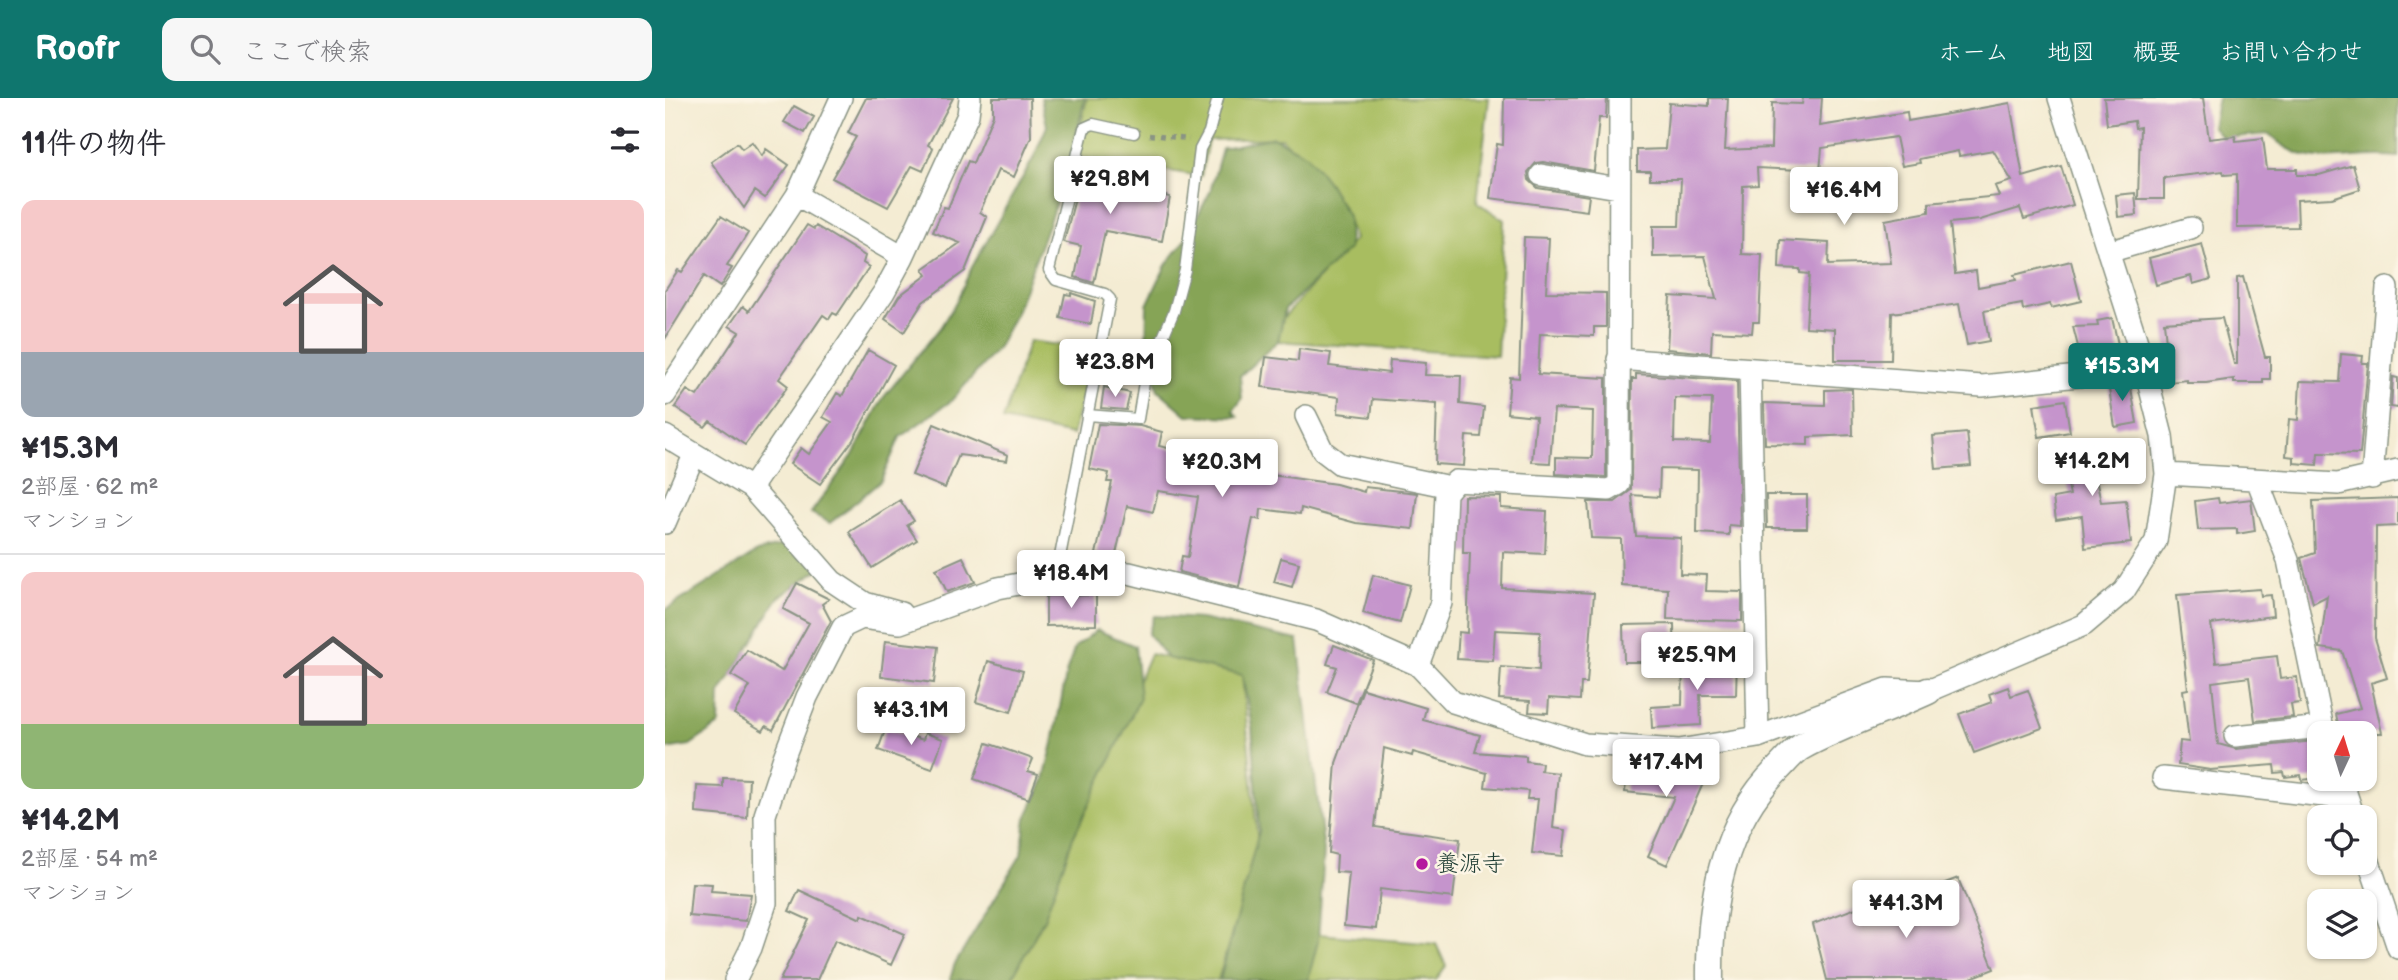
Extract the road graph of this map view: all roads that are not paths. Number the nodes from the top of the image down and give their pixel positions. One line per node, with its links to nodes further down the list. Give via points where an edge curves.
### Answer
1 (841, 98): 9 (street)
2 (970, 98): 12 (street, via 968,115)
3 (1218, 98): 18 (lane, via 1200,149 1185,270 1174,311 1144,382 1138,419)
4 (1620, 98): 8 (street)
5 (2059, 98): 11 (street)
6 (1134, 133): 18 (lane, via 1093,124 1084,128 1049,270 1056,280 1110,299)
7 (1541, 175): 8 (street)
8 (1618, 188): 14 (street)
9 (797, 195): 12 (street); 17 (street)
10 (2191, 228): 11 (street)
11 (2108, 252): 15 (street)
12 (903, 257): 27 (street)
13 (2387, 288): 24 (street)
14 (1618, 359): 16 (street); 26 (street, via 1619,484 1609,490 1457,481)
15 (2143, 361): 16 (street, via 2079,376 1983,386); 23 (street, via 2162,436)
16 (1750, 369): 36 (street)
17 (665, 395)
18 (1087, 415): 29 (lane)
19 (1306, 416): 26 (street, via 1323,452 1340,464)
20 (665, 436): 21 (street)
21 (694, 455): 27 (street); 28 (street)
22 (2398, 470): 24 (street)
23 (2166, 474): 25 (street); 32 (street, via 2156,541 2124,591 2084,625)
24 (2372, 478): 25 (street, via 2338,484)
25 (2258, 482): 33 (street, via 2288,560)
26 (1450, 487): 31 (street, via 1445,493 1441,603)
27 (751, 488): 30 (street, via 832,581 865,603)
28 (665, 523)
29 (1056, 577): 30 (street, via 997,588); 31 (street, via 1091,570 1129,573 1316,620)
30 (913, 617): 41 (street, via 901,623 862,618 843,627 807,697 765,816 766,903)
31 (1418, 665): 36 (street, via 1453,702 1585,744 1679,750)
32 (1928, 691): 36 (street, via 1887,688); 42 (street, via 1799,748 1762,785 1734,833 1720,875 1710,930)
33 (2321, 721)
34 (2307, 731): 35 (street)
35 (2235, 736)
36 (1758, 737)
37 (2163, 778): 38 (street, via 2333,797)
38 (2338, 791)
39 (2373, 875): 40 (street)
40 (2398, 948)
41 (735, 980)
42 (1710, 980)

